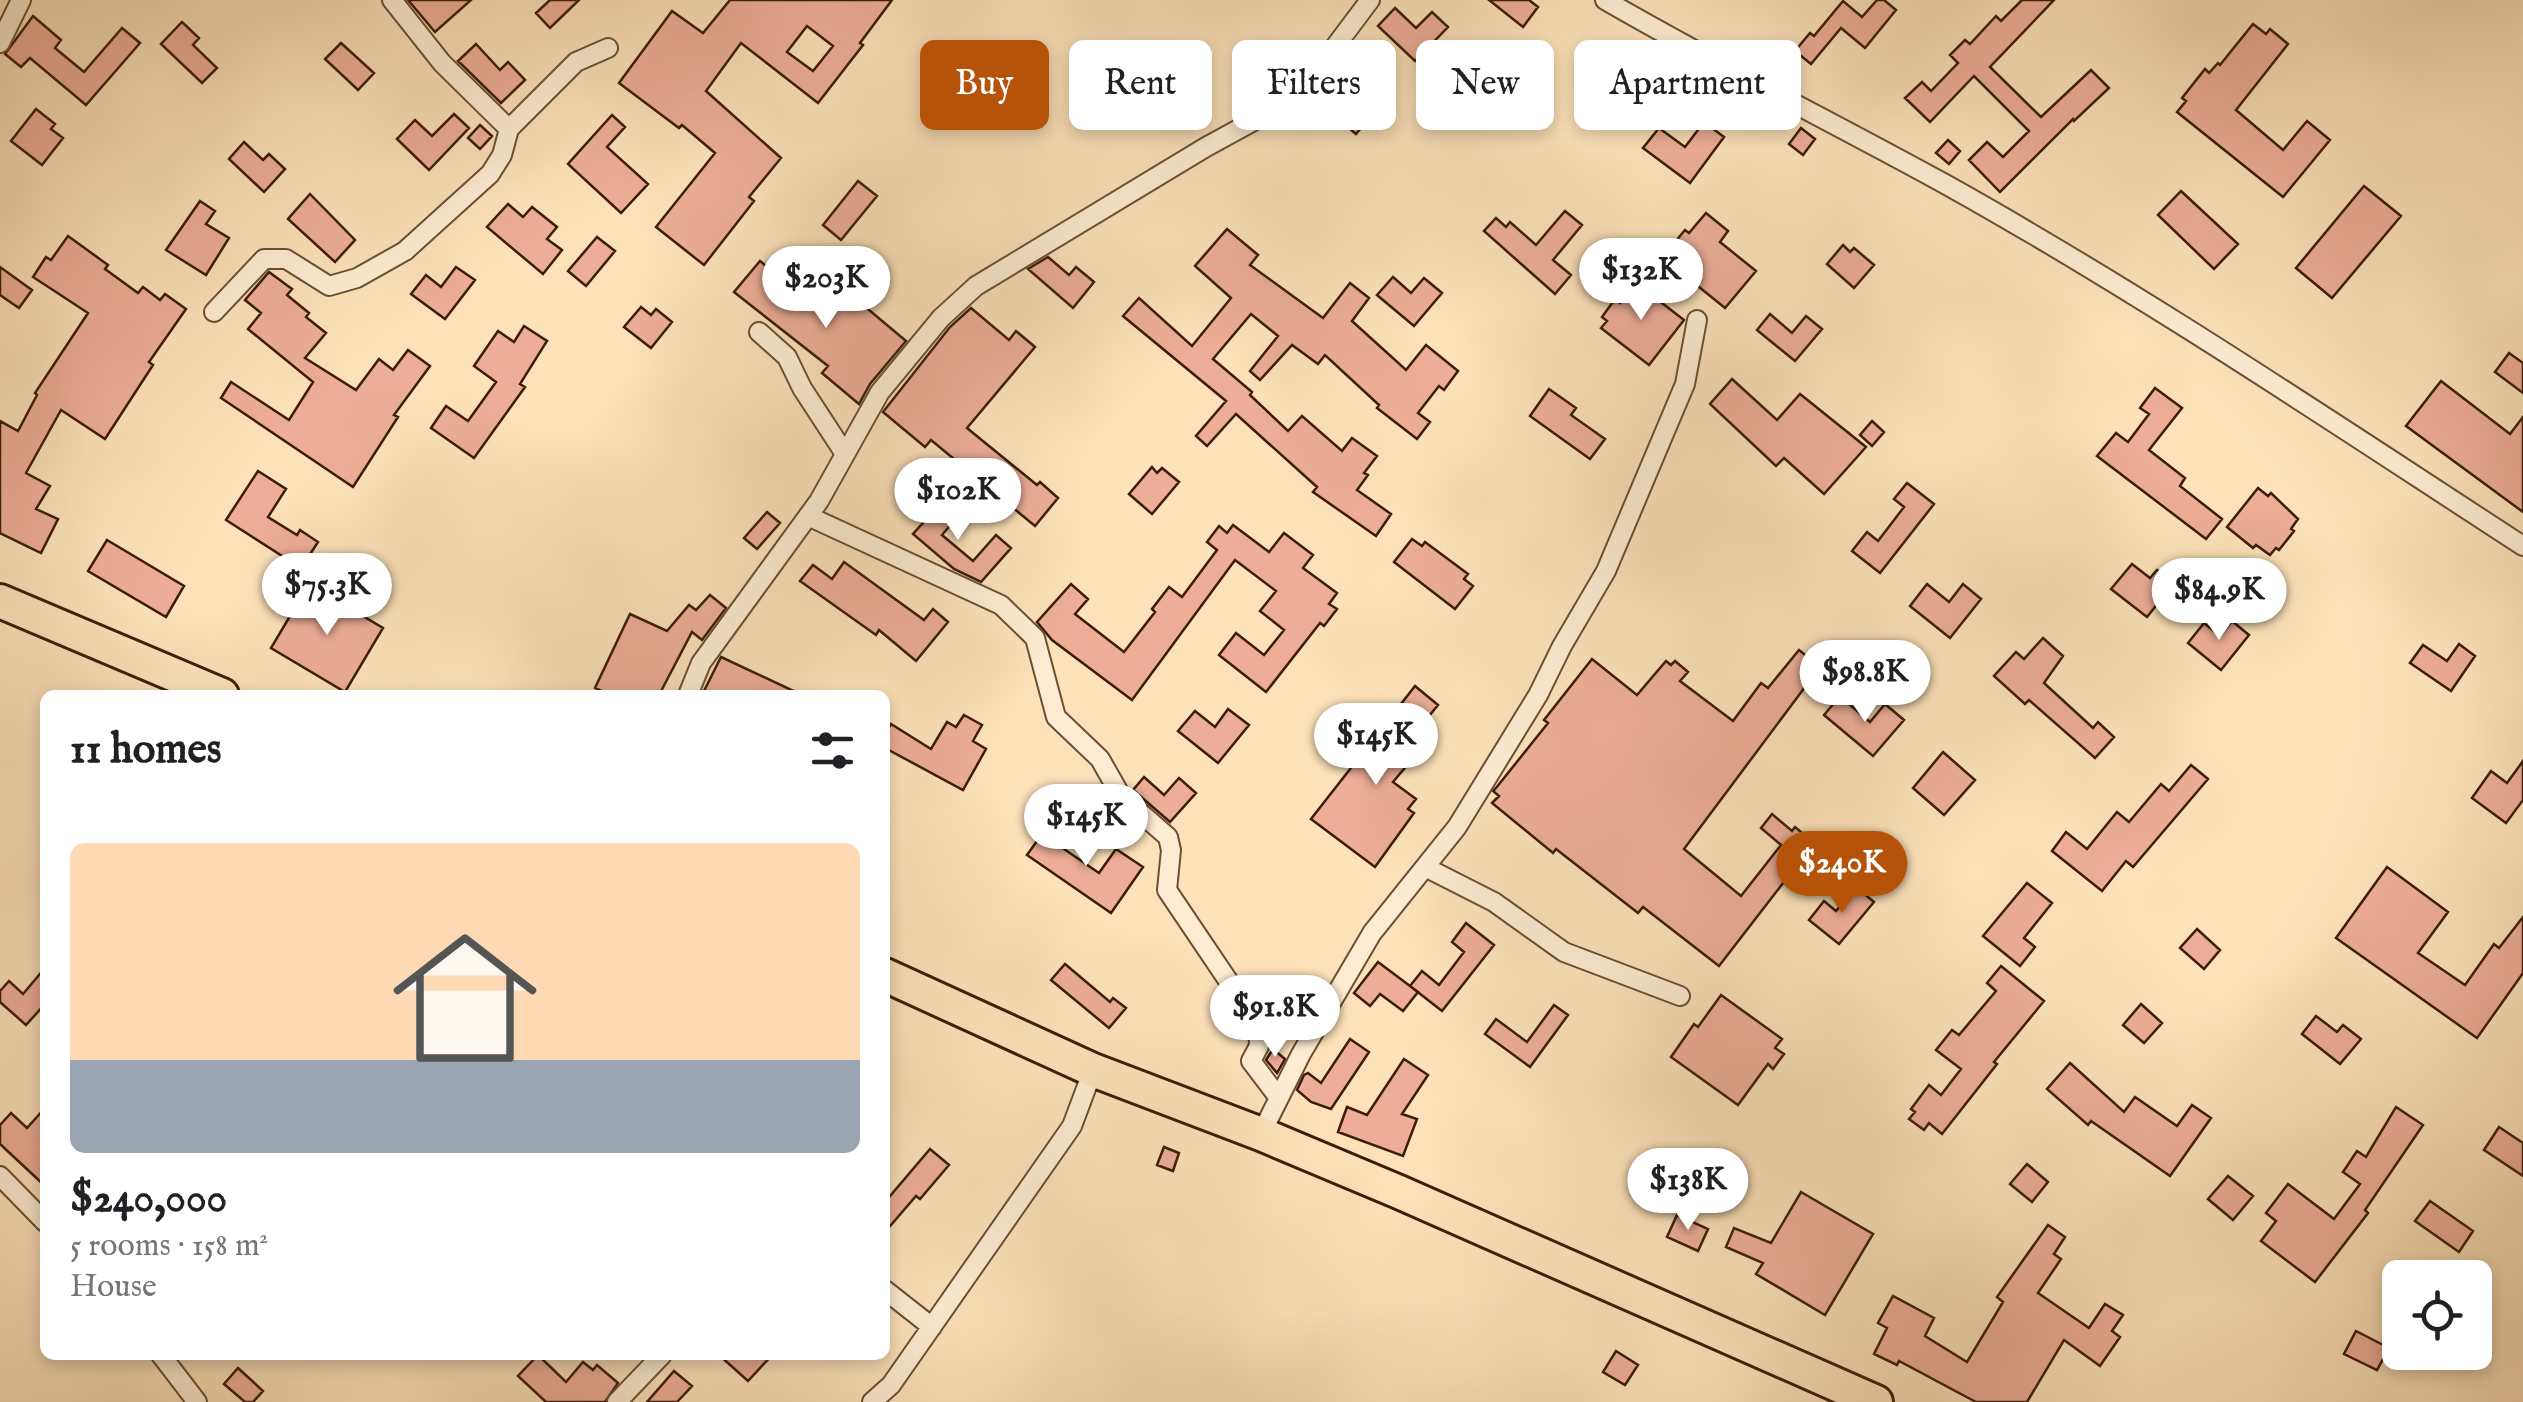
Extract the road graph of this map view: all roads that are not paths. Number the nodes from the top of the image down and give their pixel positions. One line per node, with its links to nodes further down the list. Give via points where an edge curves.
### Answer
1 (21, 0): 5 (street)
2 (392, 0): 7 (street, via 442,63)
3 (1370, 0): 11 (street, via 1331,52 1272,111 976,286 880,392)
4 (1605, 0): 13 (street, via 1946,184 2192,329)
5 (0, 43)
6 (608, 48): 7 (street, via 576,62)
7 (509, 129): 8 (street, via 490,174 405,252 329,286 286,259 264,259)
8 (214, 312)
9 (1697, 320): 17 (street, via 1685,384 1606,571 1458,827)
10 (759, 332): 11 (street, via 787,357)
11 (845, 454): 12 (street)
12 (808, 516): 16 (street, via 701,663); 21 (street, via 1001,605 1035,638 1056,716 1100,759 1121,796 1168,837 1167,890 1258,1026 1251,1061)
13 (2523, 546)
14 (0, 601): 15 (highway)
15 (210, 690)
16 (690, 690)
17 (1425, 867): 19 (street, via 1494,902 1564,952); 21 (street, via 1372,933)
18 (890, 977): 20 (highway)
19 (1680, 996)
20 (1093, 1070): 22 (highway); 26 (street, via 1072,1126)
21 (1279, 1098): 22 (street)
22 (1261, 1134): 32 (highway)
23 (0, 1176): 24 (street)
24 (40, 1217)
25 (890, 1294): 26 (street)
26 (932, 1327): 31 (street)
27 (165, 1360): 29 (street)
28 (657, 1360): 30 (street)
29 (198, 1402)
30 (617, 1402)
31 (872, 1402)
32 (1876, 1402)

